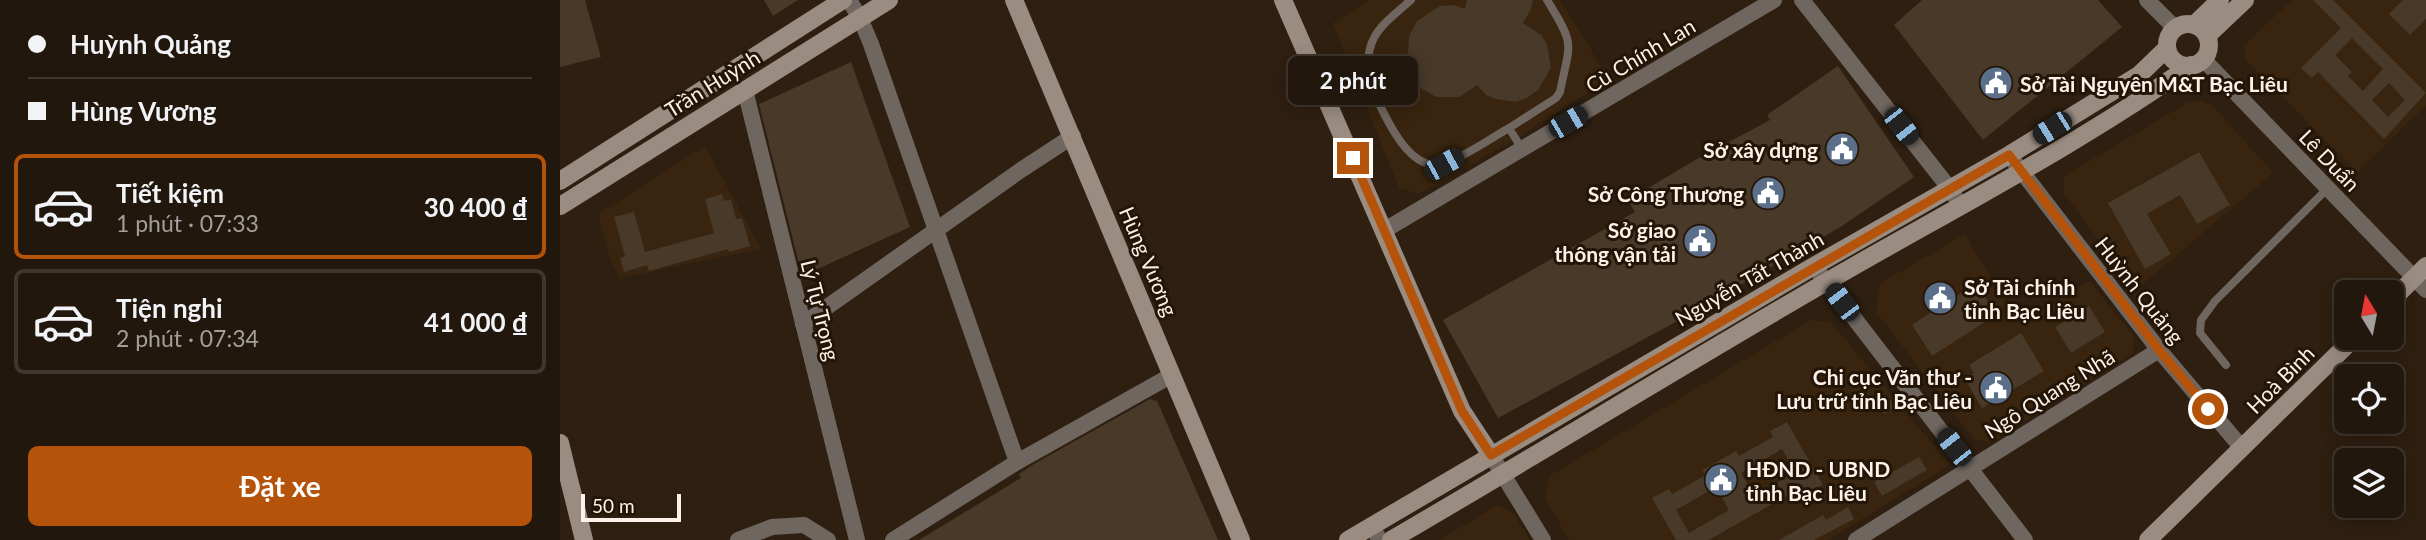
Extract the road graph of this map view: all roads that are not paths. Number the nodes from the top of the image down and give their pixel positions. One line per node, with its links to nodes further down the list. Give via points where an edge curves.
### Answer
1 (843, 0): 26 (street, Trần Huỳnh)
2 (849, 0): 13 (street)
3 (889, 0): 13 (street, Trần Huỳnh)
4 (1014, 0): 22 (street, Hùng Vương)
5 (1283, 0): 20 (street)
6 (1411, 0): 18 (lane, via 1376,31 1368,56)
7 (1547, 0): 21 (lane, via 1569,36 1560,92)
8 (1774, 0): 23 (street, Cù Chính Lan)
9 (1802, 0): 28 (street)
10 (2147, 0): 14 (street)
11 (2220, 0): 15 (street)
12 (2245, 0): 15 (street)
13 (860, 18): 19 (street, Trần Huỳnh); 31 (street)
14 (2175, 28): 15 (street); 16 (street, Nguyễn Tất Thành, via 2168,36)
15 (2200, 30): 17 (street, via 2210,44)
16 (2167, 48): 17 (street, via 2180,64); 24 (street, Nguyễn Tất Thành, via 2139,75)
17 (2198, 63): 25 (street, Nguyễn Tất Thành); 27 (street, Lê Duẩn)
18 (1369, 82): 20 (lane); 21 (lane, via 1405,148 1426,163 1444,164)
19 (744, 90): 29 (street, Trần Huỳnh); 37 (street, Lý Tự Trọng)
20 (1328, 101): 32 (street)
21 (1509, 128): 23 (lane)
22 (1073, 136): 31 (street); 42 (street, Hùng Vương)
23 (1522, 149): 32 (street, Cù Chính Lan)
24 (2009, 155): 25 (street, Huỳnh Quảng); 28 (street, Nguyễn Tất Thành)
25 (2022, 171): 30 (street, Nguyễn Tất Thành); 38 (street, Huỳnh Quảng)
26 (560, 181)
27 (2328, 188): 34 (street, Lê Duẩn); 41 (lane, via 2201,320 2200,333)
28 (1950, 189): 30 (street); 33 (street, Nguyễn Tất Thành)
29 (560, 206)
30 (1961, 206): 35 (street, Nguyễn Tất Thành)
31 (938, 230): 37 (street); 47 (street)
32 (1383, 231): 46 (street, via 1462,411)
33 (1814, 266): 35 (street); 40 (street, Nguyễn Tất Thành)
34 (2422, 278): 36 (street)
35 (1826, 282): 43 (street, Nguyễn Tất Thành); 48 (street)
36 (2404, 291)
37 (803, 324): 55 (street, Lý Tự Trọng)
38 (2159, 350): 45 (street, Huỳnh Quảng); 48 (street, Ngô Quang Nhã)
39 (2342, 350): 45 (street, Hoà Bình)
40 (1646, 364): 43 (street); 46 (street, Nguyễn Tất Thành)
41 (2226, 365)
42 (1172, 375): 47 (street); 57 (street, Hùng Vương)
43 (1658, 383): 49 (street, Nguyễn Tất Thành)
44 (560, 443): 52 (street)
45 (2242, 448): 64 (street, Hoà Bình)
46 (1491, 455): 49 (street); 51 (street, Nguyễn Tất Thành)
47 (1017, 462): 56 (street)
48 (1970, 468): 50 (street, Ngô Quang Nhã); 63 (street)
49 (1503, 475): 59 (street, Nguyễn Tất Thành); 60 (street)
50 (1879, 526): 61 (street, Ngô Quang Nhã); 62 (street)
51 (1376, 533): 58 (street, Nguyễn Tất Thành)
52 (584, 540)
53 (738, 540): 54 (street, via 772,527 804,525)
54 (828, 540)
55 (858, 540)
56 (892, 540)
57 (1241, 540)
58 (1348, 540)
59 (1391, 540)
60 (1544, 540)
61 (1856, 540)
62 (1890, 540)
63 (2025, 540)
64 (2148, 540)

